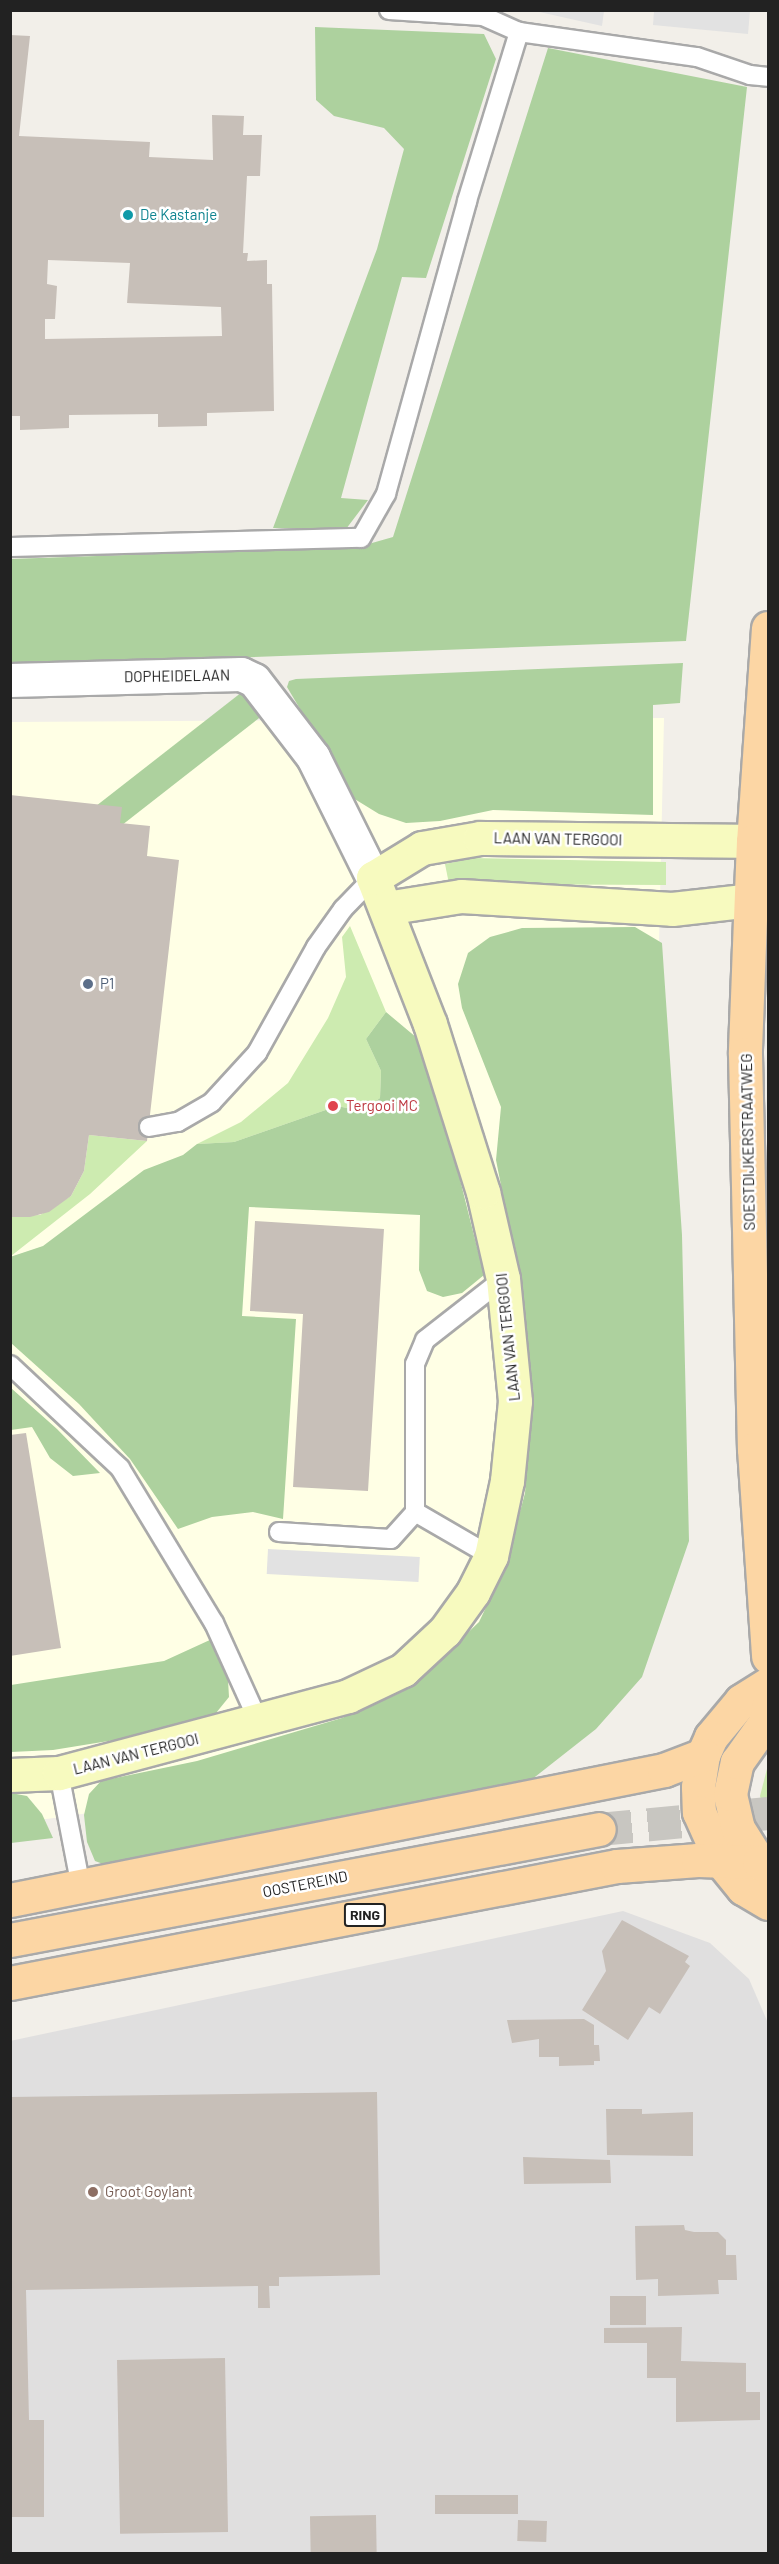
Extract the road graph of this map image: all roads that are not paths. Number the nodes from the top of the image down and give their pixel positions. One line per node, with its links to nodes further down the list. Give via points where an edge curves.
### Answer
1 (389, 10): 2 (lane, via 483,16)
2 (519, 32): 3 (lane, via 697,57); 4 (lane, via 467,201 386,494 361,538)
3 (768, 77)
4 (10, 547)
5 (768, 628): 7 (main road, SOESTDIJKERSTRAATWEG)
6 (10, 680): 8 (street, DOPHEIDELAAN, via 241,674 254,680 313,757)
7 (761, 841): 8 (street, LAAN VAN TERGOOI, via 480,838 422,848); 9 (main road, SOESTDIJKERSTRAATWEG)
8 (373, 878): 10 (street, LAAN VAN TERGOOI); 11 (lane, LAAN VAN TERGOOI, via 343,909 316,948 257,1053 212,1102 178,1122)
9 (759, 899): 10 (street, via 672,909 461,896); 17 (main road, SOESTDIJKERSTRAATWEG, via 746,1054 754,1438)
10 (386, 908): 12 (street, LAAN VAN TERGOOI, via 448,1080 483,1192)
11 (149, 1127)
12 (503, 1279): 14 (lane, via 425,1340 415,1364); 16 (street, LAAN VAN TERGOOI, via 515,1401 507,1481)
13 (10, 1365): 18 (lane, via 120,1468 214,1623)
14 (415, 1512): 15 (lane, via 390,1539); 16 (lane)
15 (279, 1532)
16 (490, 1556): 18 (street, LAAN VAN TERGOOI, via 473,1592 445,1631 403,1670 336,1701)
17 (768, 1685): 19 (main road, via 741,1701 722,1722); 24 (main road, via 766,1720 737,1762 730,1794 738,1829)
18 (259, 1722): 20 (street, LAAN VAN TERGOOI)
19 (703, 1755): 23 (main road, via 699,1812); 25 (main road, via 664,1770)
20 (59, 1773): 21 (street, LAAN VAN TERGOOI); 25 (lane)
21 (10, 1775)
22 (599, 1829): 28 (main road, OOSTEREIND)
23 (721, 1861): 24 (main road); 27 (main road, via 743,1888); 29 (main road, RING, via 617,1866)
24 (764, 1865)
25 (81, 1887): 26 (main road)
26 (10, 1900)
27 (768, 1903)
28 (10, 1940)
29 (10, 1983)

